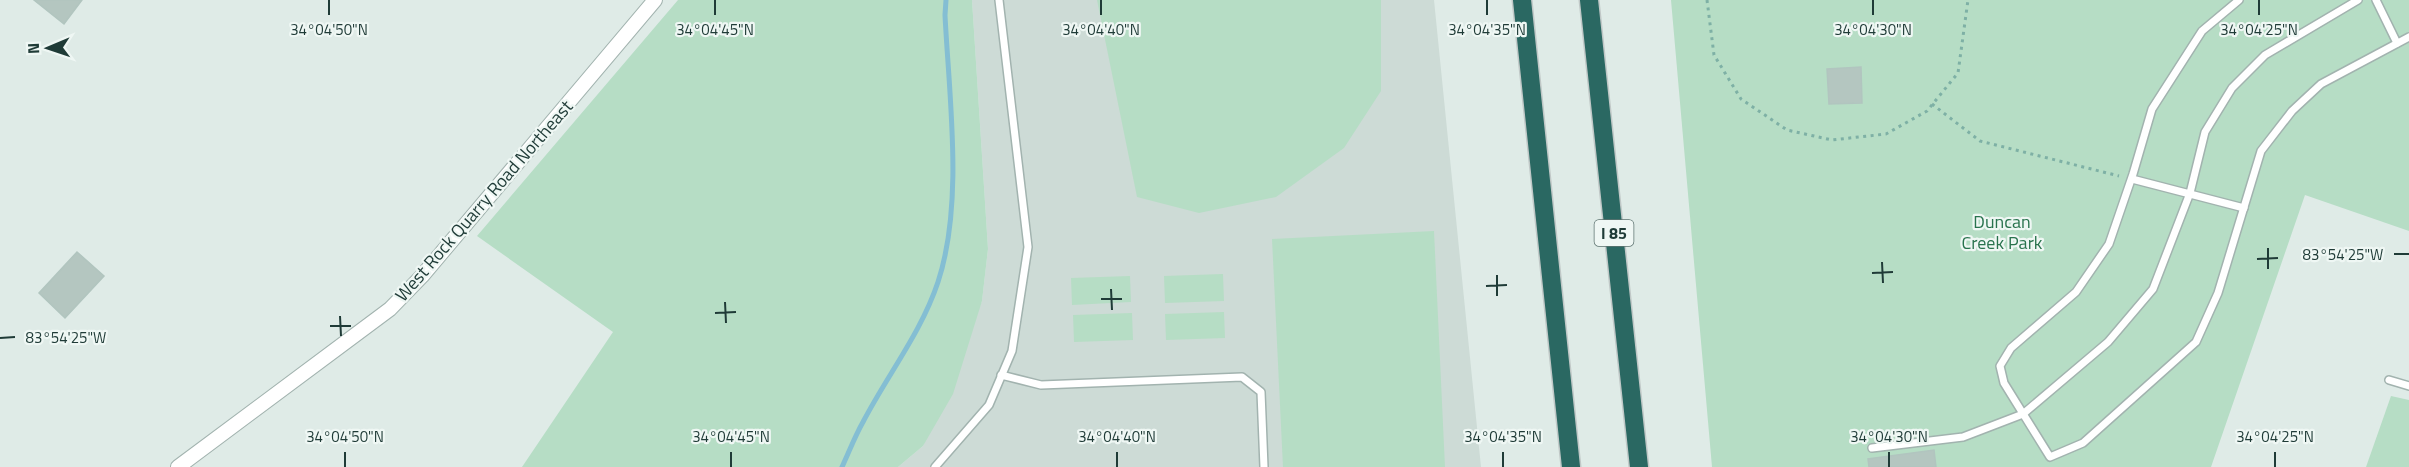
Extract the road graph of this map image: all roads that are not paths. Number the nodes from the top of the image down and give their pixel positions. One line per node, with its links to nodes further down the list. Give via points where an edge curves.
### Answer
1 (655, 0): 18 (street, West Rock Quarry Road Northeast, via 390,309)
2 (999, 0): 13 (lane, via 1028,247 1012,351)
3 (1522, 0): 21 (highway)
4 (1589, 0): 22 (highway, I 85)
5 (2240, 0): 10 (lane, via 2202,31 2152,109)
6 (2358, 0): 11 (lane, via 2265,55 2232,88 2205,132)
7 (2376, 0): 9 (lane)
8 (2409, 37): 9 (lane)
9 (2397, 43): 12 (lane, via 2321,84 2292,111 2261,151)
10 (2132, 179): 11 (lane); 16 (lane, via 2109,244 2076,292 2012,348 2000,366 2004,383)
11 (2190, 193): 12 (lane); 16 (lane, via 2152,289 2108,342)
12 (2244, 208): 16 (lane, via 2218,293 2196,342 2084,443 2050,456)
13 (1001, 375): 19 (lane, via 989,405); 20 (lane, via 1041,385 1242,377 1261,392)
14 (2389, 380): 15 (lane)
15 (2409, 386)
16 (2023, 414): 17 (lane, via 1963,437)
17 (1872, 448)
18 (178, 467)
19 (935, 467)
20 (1264, 467)
21 (1571, 467)
22 (1639, 467)

